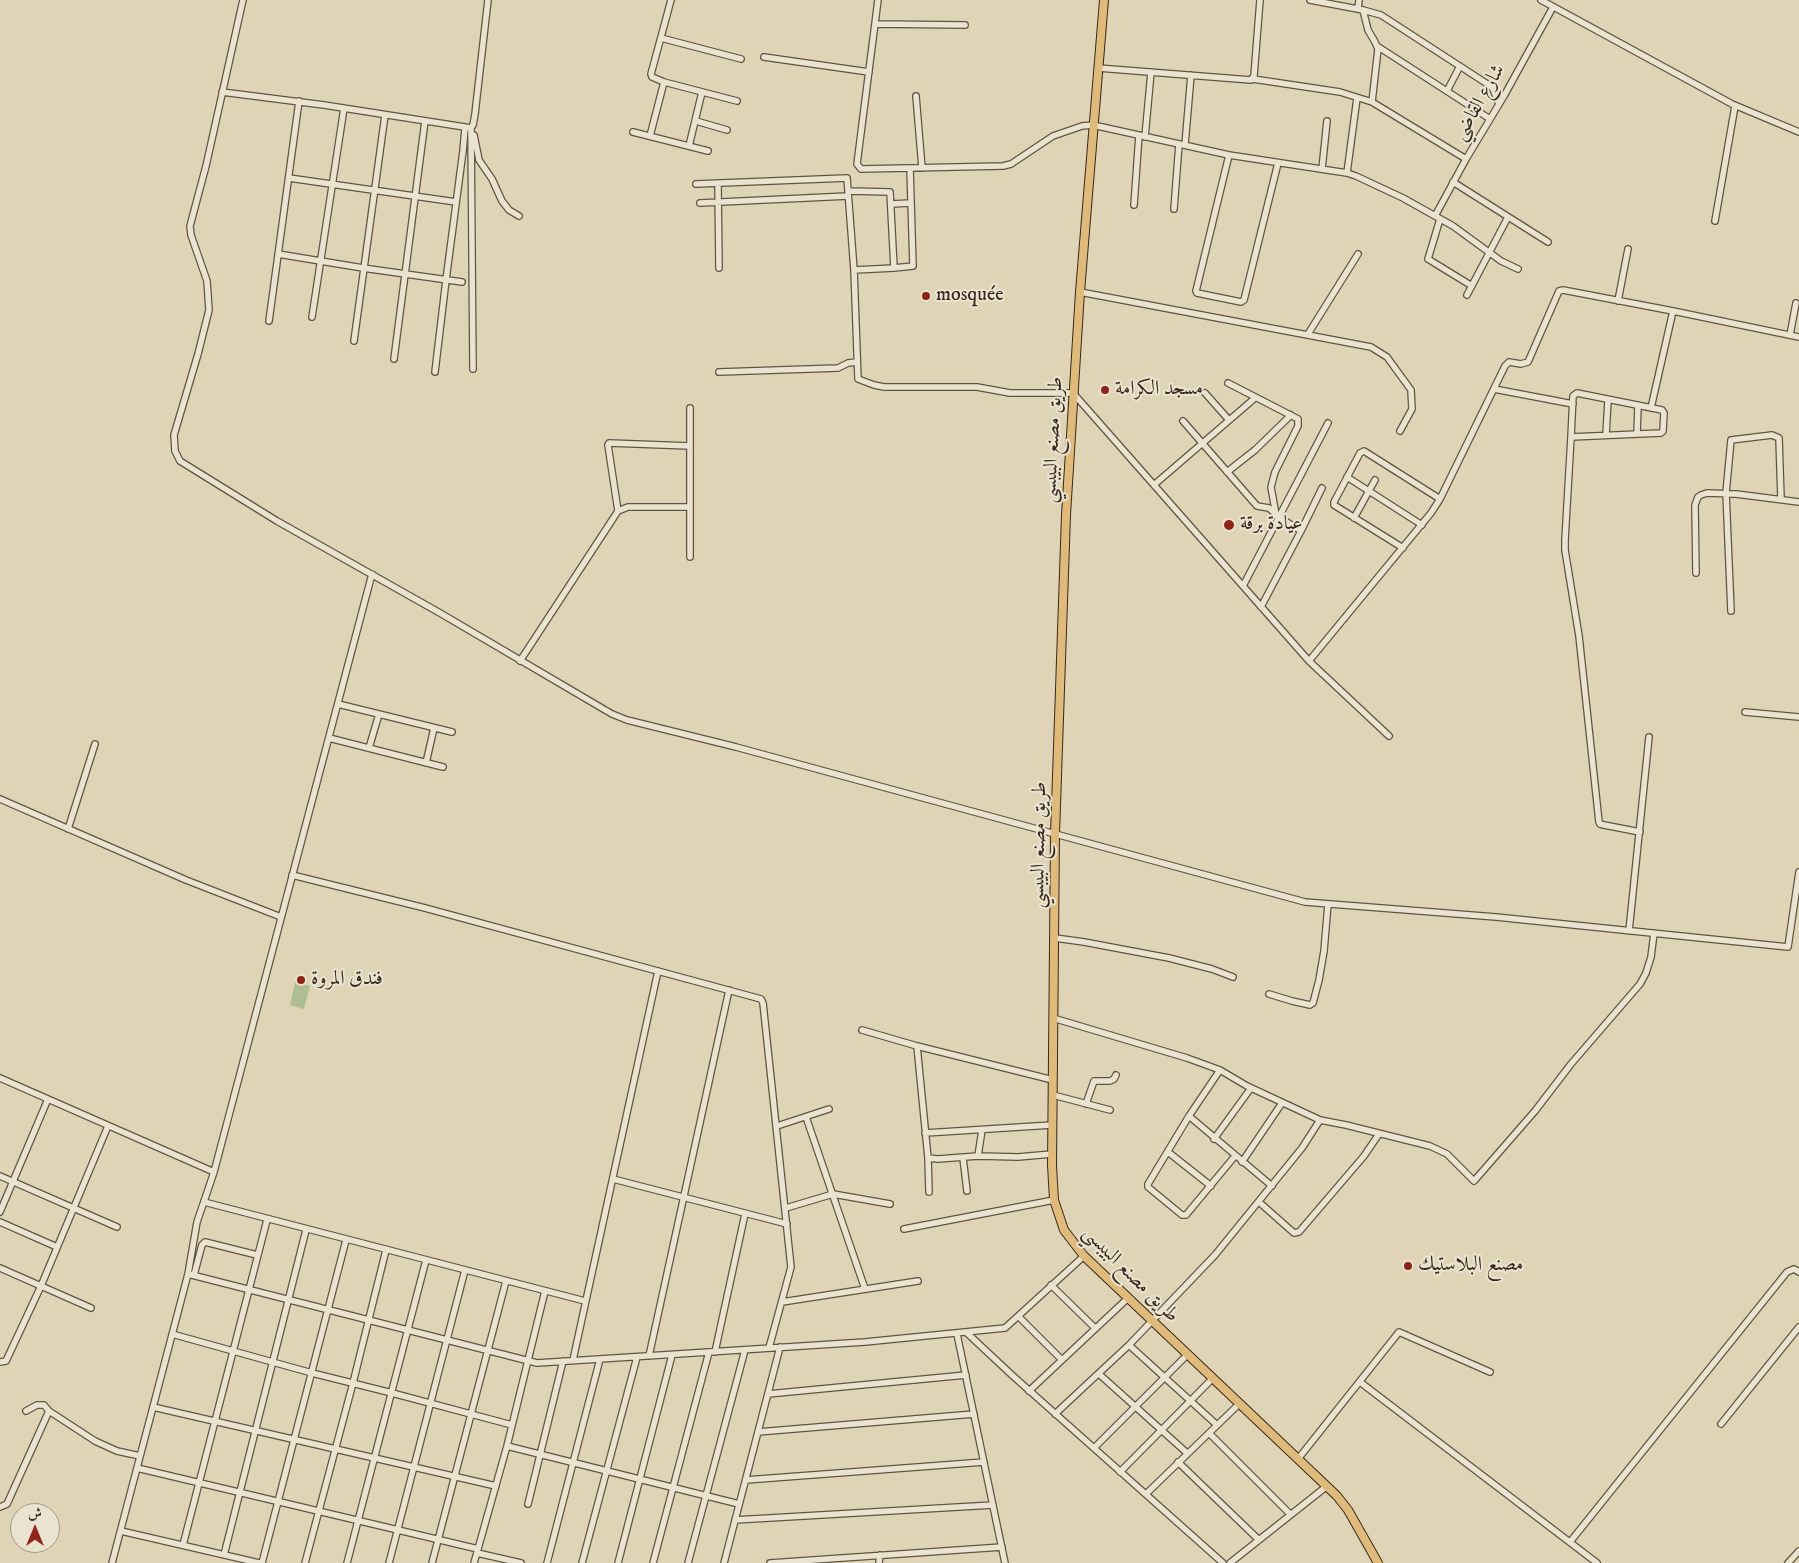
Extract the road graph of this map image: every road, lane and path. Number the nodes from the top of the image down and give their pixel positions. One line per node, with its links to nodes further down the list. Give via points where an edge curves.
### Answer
1 (243, 0): 26 (street)
2 (488, 0): 42 (street, via 475,114)
3 (671, 0): 14 (street)
4 (878, 0): 12 (street)
5 (1104, 0): 19 (main road, طريق مصنع البيبسي)
6 (1260, 0): 23 (street)
7 (1310, 0): 11 (street)
8 (1358, 0): 11 (street)
9 (1541, 0): 10 (street)
10 (1553, 7): 33 (street, شارع القاضي); 34 (street)
11 (1361, 9): 15 (street); 18 (street, via 1380,15)
12 (875, 24): 13 (street); 20 (street)
13 (965, 25)
14 (661, 38): 17 (street); 24 (street, via 651,74 654,80)
15 (1377, 46): 25 (street); 32 (street)
16 (764, 57): 20 (street)
17 (741, 59)
18 (1460, 66): 25 (street); 33 (street, via 1492,87)
19 (1098, 68): 21 (street); 41 (main road, طريق مصنع البيبسي)
20 (869, 72): 57 (street, via 859,167)
21 (1151, 72): 22 (street); 48 (street)
22 (1191, 75): 23 (street); 49 (street)
23 (1253, 79): 29 (street, via 1340,92)
24 (664, 82): 27 (street); 47 (street)
25 (1446, 91): 37 (street)
26 (222, 92): 30 (street); 150 (street, via 190,229 206,281 209,310 174,435 175,451 184,466)
27 (702, 92): 31 (street); 39 (street)
28 (916, 96): 58 (street)
29 (1357, 98): 32 (street); 60 (street)
30 (299, 101): 35 (street); 61 (street)
31 (737, 101)
32 (1372, 102): 55 (street)
33 (1499, 104): 37 (street, شارع القاضي)
34 (1735, 106): 45 (street); 79 (street)
35 (344, 108): 36 (street); 65 (street)
36 (385, 115): 38 (street); 66 (street)
37 (1490, 119): 55 (street, شارع القاضي)
38 (425, 121): 42 (street); 68 (street)
39 (696, 121): 43 (street); 50 (street)
40 (1327, 121): 59 (street)
41 (1094, 125): 46 (street); 58 (street, via 1053,136 1011,164); 95 (main road, طريق مصنع البيبسي)
42 (469, 130): 53 (street, via 474,135); 54 (street); 69 (street)
43 (727, 130)
44 (633, 132): 47 (street)
45 (1799, 132)
46 (1139, 135): 48 (street); 74 (street)
47 (650, 136): 50 (street)
48 (1146, 137): 49 (street)
49 (1182, 144): 52 (street); 75 (street)
50 (689, 146): 51 (street)
51 (708, 151)
52 (1229, 154): 56 (street); 56 (street, via 1196,291 1241,302)
53 (478, 157): 54 (street); 76 (street, via 502,201)
54 (470, 158): 108 (street)
55 (1466, 159): 62 (street, شارع القاضي)
56 (1278, 163): 59 (street)
57 (910, 168): 58 (street); 72 (street)
58 (922, 168)
59 (1322, 169): 60 (street)
60 (1346, 173): 78 (street)
61 (289, 178): 65 (street); 83 (street)
62 (1453, 182): 77 (street); 78 (street, شارع القاضي)
63 (718, 183): 64 (street); 67 (street, via 845,177 848,179); 70 (street)
64 (696, 184)
65 (332, 185): 66 (street); 85 (street)
66 (373, 190): 68 (street); 86 (street)
67 (848, 194): 70 (street); 73 (street, via 887,191 891,194); 89 (street)
68 (416, 197): 69 (street); 91 (street)
69 (456, 202): 92 (street)
70 (718, 202): 71 (street); 87 (street)
71 (700, 203)
72 (911, 203): 73 (street); 88 (street, via 914,264)
73 (891, 204): 88 (street)
74 (1134, 205)
75 (1174, 209)
76 (519, 216)
77 (1508, 217): 80 (street); 82 (street)
78 (1438, 218): 82 (street); 94 (street, شارع القاضي, via 1428,259)
79 (1715, 221)
80 (1548, 242)
81 (1628, 249): 97 (street)
82 (1490, 253): 90 (street); 94 (street)
83 (278, 254): 85 (street); 101 (street)
84 (1358, 254): 102 (street)
85 (322, 262): 86 (street); 100 (street)
86 (363, 268): 91 (street); 105 (street)
87 (719, 268)
88 (894, 268): 89 (street)
89 (854, 270): 107 (street)
90 (1518, 270)
91 (405, 274): 92 (street); 106 (street)
92 (446, 280): 93 (street); 109 (street)
93 (462, 282)
94 (1472, 286): 96 (street)
95 (1080, 292): 102 (street); 113 (main road, طريق مصنع البيبسي)
96 (1467, 295)
97 (1618, 300): 99 (street); 112 (street, via 1559,291 1528,362 1507,363)
98 (1796, 303): 103 (street)
99 (1673, 311): 103 (street); 120 (street)
100 (312, 317)
101 (269, 321)
102 (1308, 334): 125 (street, via 1366,345 1387,357 1412,390 1412,409)
103 (1790, 335): 104 (street)
104 (1799, 337)
105 (354, 341)
106 (394, 359)
107 (857, 362): 110 (street, via 838,368); 113 (street, via 860,380 884,387 977,386 1010,393)
108 (473, 368)
109 (435, 372)
110 (719, 372)
111 (1228, 383): 115 (street)
112 (1494, 389): 117 (street); 138 (street)
113 (1073, 392): 134 (street); 172 (main road, طريق مصنع البيبسي)
114 (1205, 393): 122 (street)
115 (1255, 398): 121 (street); 122 (street)
116 (1608, 400): 117 (street, via 1577,393 1573,396); 118 (street); 127 (street)
117 (1573, 404): 128 (street)
118 (1638, 406): 120 (street); 126 (street)
119 (690, 408): 130 (street)
120 (1651, 408): 126 (street, via 1664,413 1663,431)
121 (1291, 415): 131 (street); 143 (street, via 1299,423 1271,487)
122 (1229, 420): 129 (street)
123 (1183, 421): 129 (street)
124 (1328, 423): 143 (street)
125 (1400, 430)
126 (1637, 434): 127 (street)
127 (1606, 435): 128 (street)
128 (1571, 437): 171 (street, via 1566,550 1579,636 1599,822)
129 (1202, 444): 131 (street); 134 (street)
130 (690, 446): 141 (street); 142 (street, via 609,443)
131 (1227, 472): 143 (street, via 1257,506 1266,507)
132 (1347, 477): 136 (street); 138 (street, via 1364,451); 144 (street, via 1334,504)
133 (1375, 480): 136 (street)
134 (1155, 484): 151 (street)
135 (1322, 488): 146 (street)
136 (1369, 491): 144 (street); 145 (street)
137 (1726, 493): 139 (street); 139 (street, via 1731,440 1772,435 1780,443); 149 (street, via 1701,495 1696,501); 153 (street)
138 (1440, 499): 145 (street)
139 (1781, 499): 140 (street)
140 (1799, 502)
141 (690, 507): 142 (street, via 628,507); 148 (street)
142 (618, 511): 154 (street)
143 (1278, 516): 146 (street); 151 (street)
144 (1354, 518): 147 (street)
145 (1422, 526): 147 (street)
146 (1301, 531): 152 (street)
147 (1402, 548): 155 (street)
148 (690, 557)
149 (1696, 573)
150 (372, 574): 154 (street); 156 (street)
151 (1243, 586): 152 (street)
152 (1260, 607): 155 (street)
153 (1732, 611)
154 (520, 661): 172 (street, via 627,720)
155 (1309, 661): 162 (street)
156 (338, 704): 158 (street); 164 (street)
157 (1745, 712): 159 (street)
158 (379, 714): 160 (street); 166 (street)
159 (1799, 717)
160 (434, 728): 161 (street); 167 (street)
161 (452, 732)
162 (1388, 736)
163 (1648, 737): 171 (street)
164 (329, 738): 166 (street); 174 (street)
165 (95, 744): 170 (street)
166 (369, 748): 167 (street)
167 (426, 763): 168 (street)
168 (443, 767)
169 (0, 799): 170 (street)
170 (68, 829): 177 (street, via 186,880)
171 (1640, 832): 178 (street)
172 (1055, 834): 176 (street, via 1298,901); 180 (main road, طريق مصنع البيبسي)
173 (1799, 872): 175 (street)
174 (292, 875): 177 (street); 181 (street)
175 (1797, 897): 179 (street, via 1788,947)
176 (1328, 904): 178 (street); 184 (street, via 1322,961 1313,1004)
177 (281, 916): 216 (street)
178 (1629, 930): 179 (street)
179 (1654, 933): 207 (street, via 1646,973 1640,984 1474,1181 1446,1154 1415,1141)
180 (1055, 938): 182 (street, via 1169,958); 185 (main road, طريق مصنع البيبسي)
181 (658, 971): 183 (street); 218 (street)
182 (1233, 977)
183 (729, 990): 204 (street, via 763,1001); 225 (street)
184 (1269, 994)
185 (1052, 1018): 188 (street); 191 (main road, طريق مصنع البيبسي)
186 (862, 1030): 187 (street)
187 (917, 1046): 191 (street); 206 (street)
188 (1220, 1070): 192 (street); 199 (street)
189 (1116, 1075): 196 (street, via 1112,1080 1094,1081)
190 (0, 1078): 194 (street)
191 (1053, 1080): 193 (main road, طريق مصنع البيبسي)
192 (1251, 1088): 195 (street); 208 (street)
193 (1053, 1095): 196 (street); 202 (main road, طريق مصنع البيبسي)
194 (48, 1100): 203 (street); 219 (street)
195 (1282, 1103): 201 (street); 215 (street)
196 (1086, 1104): 198 (street)
197 (828, 1109): 200 (street)
198 (1110, 1110)
199 (1189, 1116): 208 (street); 209 (street)
200 (806, 1117): 204 (street); 224 (street)
201 (1320, 1120): 207 (street); 221 (street)
202 (1052, 1125): 205 (street); 210 (main road, طريق مصنع البيبسي)
203 (108, 1126): 216 (street); 230 (street)
204 (777, 1126): 231 (street)
205 (982, 1130): 206 (street); 211 (street)
206 (924, 1133): 213 (street)
207 (1379, 1134): 228 (street, via 1299,1232 1294,1233)
208 (1214, 1139): 212 (street)
209 (1168, 1152): 220 (street); 220 (street, via 1148,1184 1164,1202 1186,1215)
210 (1052, 1154): 211 (street, via 1018,1158); 226 (main road, طريق مصنع البيبسي)
211 (978, 1156): 214 (street)
212 (1235, 1156): 215 (street); 220 (street)
213 (928, 1158): 214 (street); 223 (street)
214 (963, 1158): 222 (street)
215 (1242, 1162): 221 (street)
216 (214, 1172): 227 (street)
217 (0, 1176): 219 (street)
218 (613, 1179): 225 (street); 259 (street)
219 (13, 1182): 230 (street); 232 (street)
220 (1211, 1186)
221 (1272, 1186): 228 (street)
222 (967, 1191)
223 (929, 1192)
224 (833, 1194): 229 (street); 231 (street); 255 (street)
225 (684, 1197): 233 (street); 282 (street)
226 (1054, 1200): 238 (street); 244 (main road, طريق مصنع البيبسي, via 1064,1230)
227 (204, 1202): 234 (street); 249 (street, via 197,1222)
228 (1258, 1202): 265 (street, via 1215,1255)
229 (890, 1204)
230 (74, 1208): 237 (street); 241 (street)
231 (786, 1208): 236 (street)
232 (0, 1212)
233 (745, 1214): 236 (street); 279 (street)
234 (267, 1220): 239 (street); 243 (street)
235 (0, 1222): 241 (street)
236 (787, 1224): 260 (street, via 791,1267)
237 (117, 1227)
238 (904, 1229)
239 (306, 1230): 240 (street); 258 (street)
240 (346, 1240): 242 (street); 262 (street)
241 (57, 1247): 253 (street)
242 (386, 1250): 245 (street); 264 (street)
243 (257, 1255): 249 (street, via 205,1242); 254 (street)
244 (1084, 1256): 252 (street); 257 (main road, طريق مصنع البيبسي)
245 (426, 1260): 247 (street); 268 (street)
246 (0, 1268): 253 (street)
247 (465, 1270): 250 (street); 272 (street)
248 (1799, 1272): 359 (street, via 1794,1269 1786,1272)
249 (191, 1274): 254 (street); 270 (street)
250 (506, 1280): 256 (street); 278 (street)
251 (918, 1281): 255 (street)
252 (1051, 1285): 263 (street); 267 (street)
253 (40, 1286): 261 (street); 288 (street, via 6,1361)
254 (248, 1289): 258 (street); 277 (street)
255 (865, 1289): 260 (street)
256 (545, 1291): 259 (street); 290 (street)
257 (1128, 1298): 265 (main road, طريق مصنع البيبسي); 267 (street)
258 (288, 1300): 262 (street); 289 (street)
259 (585, 1301): 286 (street)
260 (782, 1302): 274 (street)
261 (91, 1308)
262 (328, 1310): 264 (street); 292 (street)
263 (1019, 1317): 269 (street, via 1005,1328); 285 (street)
264 (368, 1321): 268 (street); 298 (street)
265 (1152, 1322): 273 (street); 281 (main road, طريق مصنع البيبسي)
266 (1799, 1327): 313 (street)
267 (1095, 1328): 285 (street)
268 (408, 1331): 272 (street); 300 (street)
269 (967, 1332): 271 (street); 299 (street)
270 (172, 1334): 277 (street); 305 (street)
271 (957, 1334): 275 (street); 294 (street)
272 (447, 1341): 278 (street); 303 (street)
273 (1129, 1345): 293 (street); 295 (street)
274 (769, 1348): 275 (street); 276 (street)
275 (780, 1348): 301 (street)
276 (745, 1350): 279 (street); 345 (street)
277 (233, 1352): 289 (street); 312 (street)
278 (487, 1352): 290 (street); 309 (street)
279 (712, 1352): 280 (street); 342 (street)
280 (672, 1354): 282 (street); 337 (street)
281 (1187, 1355): 295 (street); 296 (main road, طريق مصنع البيبسي)
282 (649, 1356): 283 (street)
283 (637, 1357): 284 (street); 334 (street)
284 (600, 1359): 286 (street); 331 (street)
285 (1061, 1359): 299 (street)
286 (573, 1360): 287 (street)
287 (563, 1361): 290 (street); 325 (street)
288 (0, 1362)
289 (274, 1362): 292 (street); 316 (street)
290 (527, 1362): 314 (street)
291 (1490, 1372): 297 (street, via 1399,1332)
292 (312, 1373): 298 (street); 320 (street)
293 (1099, 1374): 306 (street); 311 (street)
294 (966, 1375): 301 (street); 310 (street)
295 (1165, 1378): 302 (street); 306 (street)
296 (1213, 1378): 302 (street); 304 (main road, طريق مصنع البيبسي)
297 (1360, 1382): 328 (street); 359 (street)
298 (353, 1383): 300 (street); 323 (street)
299 (1029, 1391): 311 (street)
300 (392, 1393): 303 (street); 327 (street)
301 (768, 1394): 318 (street)
302 (1191, 1402): 315 (street); 317 (street)
303 (431, 1403): 309 (street); 332 (street)
304 (1239, 1404): 315 (street); 328 (main road, طريق مصنع البيبسي)
305 (153, 1407): 312 (street); 326 (street)
306 (1136, 1407): 317 (street); 322 (street)
307 (26, 1411): 308 (street, via 40,1404)
308 (49, 1411): 326 (street, via 102,1444); 350 (street, via 7,1504)
309 (471, 1414): 314 (street); 336 (street)
310 (974, 1414): 318 (street); 329 (street)
311 (1055, 1414): 322 (street)
312 (214, 1421): 316 (street); 339 (street)
313 (1721, 1424)
314 (512, 1425): 321 (street)
315 (1217, 1425): 319 (street)
316 (255, 1430): 320 (street); 343 (street)
317 (1161, 1430): 324 (street); 335 (street)
318 (758, 1432): 338 (street)
319 (1208, 1433): 324 (street); 352 (street)
320 (294, 1440): 323 (street); 346 (street)
321 (507, 1446): 325 (street); 340 (street)
322 (1094, 1448): 335 (street)
323 (334, 1449): 327 (street); 351 (street)
324 (1187, 1453): 330 (street)
325 (540, 1454): 331 (street); 347 (street)
326 (140, 1456): 333 (street)
327 (375, 1458): 332 (street); 353 (street)
328 (1298, 1459): 341 (main road, طريق مصنع البيبسي)
329 (984, 1462): 338 (street); 349 (street)
330 (1178, 1462): 344 (street); 358 (street)
331 (574, 1463): 334 (street); 374 (street)
332 (414, 1467): 336 (street); 355 (street)
333 (137, 1468): 339 (street); 356 (street)
334 (607, 1471): 337 (street); 375 (street)
335 (1120, 1472): 344 (street)
336 (455, 1476): 340 (street); 357 (street)
337 (640, 1480): 342 (street); 376 (street)
338 (746, 1480): 348 (street)
339 (198, 1482): 343 (street); 360 (street)
340 (496, 1486): 362 (street)
341 (1327, 1486): 352 (street); 385 (main road, طريق مصنع البيبسي, via 1344,1505)
342 (673, 1488): 345 (street); 377 (street)
343 (239, 1492): 346 (street); 364 (street)
344 (1146, 1494): 383 (street)
345 (706, 1496): 348 (street); 378 (street)
346 (278, 1501): 351 (street); 367 (street)
347 (528, 1504)
348 (740, 1504): 354 (street)
349 (993, 1505): 354 (street); 361 (street)
350 (0, 1507)
351 (319, 1511): 353 (street); 368 (street)
352 (1290, 1514): 358 (street)
353 (358, 1520): 355 (street); 369 (street)
354 (735, 1520): 379 (street)
355 (398, 1530): 357 (street); 370 (street)
356 (121, 1531): 360 (street); 366 (street)
357 (438, 1539): 362 (street); 371 (street)
358 (1259, 1540): 384 (street)
359 (1570, 1542): 386 (street)
360 (183, 1545): 364 (street)
361 (1002, 1547): 365 (street); 382 (street)
362 (478, 1551): 372 (street); 373 (street)
363 (1799, 1551): 387 (street)
364 (224, 1555): 367 (street)
365 (880, 1555): 380 (street); 381 (street)
366 (112, 1563)
367 (260, 1563)
368 (305, 1563)
369 (347, 1563)
370 (390, 1563)
371 (432, 1563)
372 (474, 1563)
373 (521, 1563)
374 (547, 1563)
375 (582, 1563)
376 (618, 1563)
377 (653, 1563)
378 (688, 1563)
379 (724, 1563)
380 (770, 1563)
381 (879, 1563)
382 (1005, 1563)
383 (1223, 1563)
384 (1230, 1563)
385 (1378, 1563)
386 (1597, 1563)
387 (1788, 1563)

